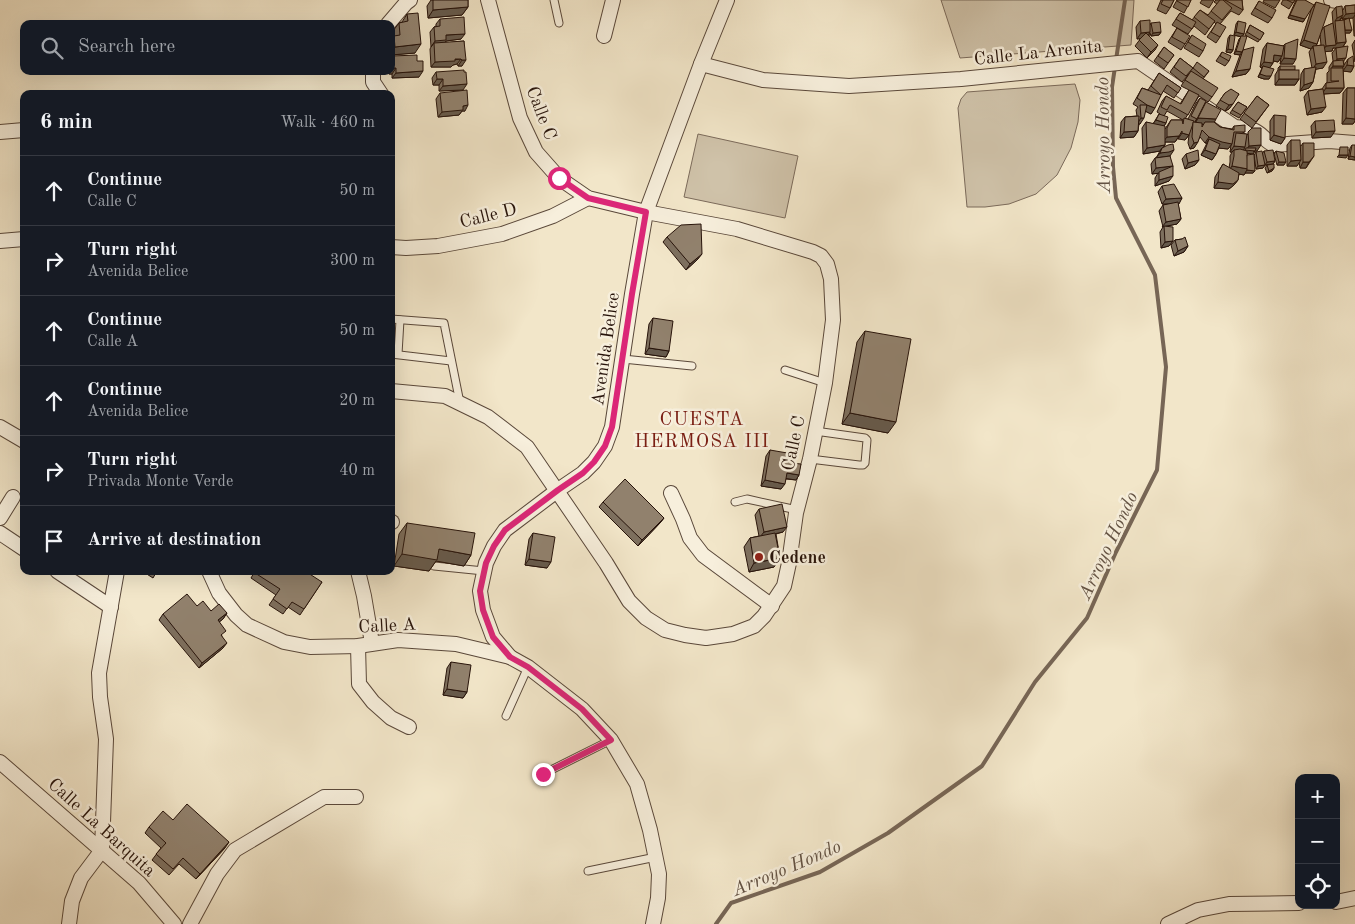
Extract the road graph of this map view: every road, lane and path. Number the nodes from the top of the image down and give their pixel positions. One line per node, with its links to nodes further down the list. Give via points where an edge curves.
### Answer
1 (410, 0): 8 (street)
2 (488, 0): 17 (street, Calle C, via 520,118 536,152 559,178)
3 (554, 0): 9 (lane)
4 (614, 0): 10 (street)
5 (727, 0): 11 (street, Avenida Belice)
6 (1331, 0): 7 (street)
7 (1355, 3)
8 (391, 20)
9 (559, 23)
10 (604, 36)
11 (701, 64): 16 (street, Calle La Arenita, via 763,80 849,86 962,79 1138,61 1235,127 1258,132 1268,143); 18 (street, Avenida Belice)
12 (373, 75): 13 (street)
13 (378, 90)
14 (20, 130): 15 (street)
15 (0, 132)
16 (1355, 143)
17 (588, 198): 18 (street, Calle C); 21 (street, Calle D, via 553,216 502,234 438,246)
18 (646, 212): 25 (street, Avenida Belice); 29 (street, Calle C, via 737,229 821,256 831,279 833,320)
19 (20, 240): 20 (street)
20 (0, 242)
21 (395, 247)
22 (395, 319): 23 (lane)
23 (400, 320): 24 (lane); 26 (lane, via 444,323)
24 (395, 354): 26 (lane)
25 (622, 359): 27 (lane); 36 (street, Avenida Belice, via 612,427 605,446 583,473)
26 (452, 362): 31 (lane)
27 (692, 366)
28 (785, 370): 29 (lane)
29 (825, 383): 33 (street, Calle C)
30 (395, 391): 31 (street, Calle C, via 445,396)
31 (460, 404): 36 (street, Calle C, via 488,417 527,447)
32 (0, 427): 34 (street)
33 (816, 430): 35 (street, Calle C); 35 (lane, via 865,438 865,463)
34 (20, 439)
35 (810, 458): 40 (street, Calle C)
36 (558, 490): 45 (street, Avenida Belice, via 505,530); 50 (street, Calle C, via 629,601 646,618 665,630 706,638 733,634 754,626)
37 (671, 493): 50 (street, via 690,538 702,555)
38 (13, 497): 41 (street)
39 (735, 502): 40 (lane, via 747,499)
40 (797, 510): 50 (street, Calle C, via 784,586)
41 (0, 518)
42 (0, 533): 43 (street)
43 (20, 546)
44 (434, 566): 45 (lane)
45 (484, 571): 54 (street, Avenida Belice, via 480,591 483,610 493,637)
46 (63, 575): 51 (street)
47 (116, 575): 51 (street)
48 (211, 575): 53 (street, Calle A, via 219,592 247,625 284,642 310,647)
49 (359, 575): 52 (street)
50 (772, 606)
51 (111, 607): 62 (street, via 99,673 106,740)
52 (372, 643): 53 (street, Calle A); 54 (street, Calle A, via 398,640 456,644)
53 (358, 646): 57 (street, via 359,684 391,718)
54 (510, 657): 55 (street, Calle A)
55 (528, 667): 56 (lane); 58 (street, Calle A, via 582,709)
56 (506, 716)
57 (409, 726)
58 (611, 740): 60 (lane); 63 (street, via 637,784)
59 (0, 762): 62 (street, Calle La Barquita)
60 (543, 774)
61 (356, 797): 70 (street, via 324,797 235,850 217,874)
62 (102, 850): 68 (street, via 81,878 72,901); 69 (street, Calle La Barquita, via 140,883)
63 (656, 857): 64 (lane); 71 (street, via 658,898)
64 (588, 871)
65 (1355, 898): 66 (street)
66 (1340, 901)
67 (1295, 903): 72 (street, via 1229,904 1198,910)
68 (69, 924)
69 (174, 924)
70 (190, 924)
71 (653, 924)
72 (1168, 924)

